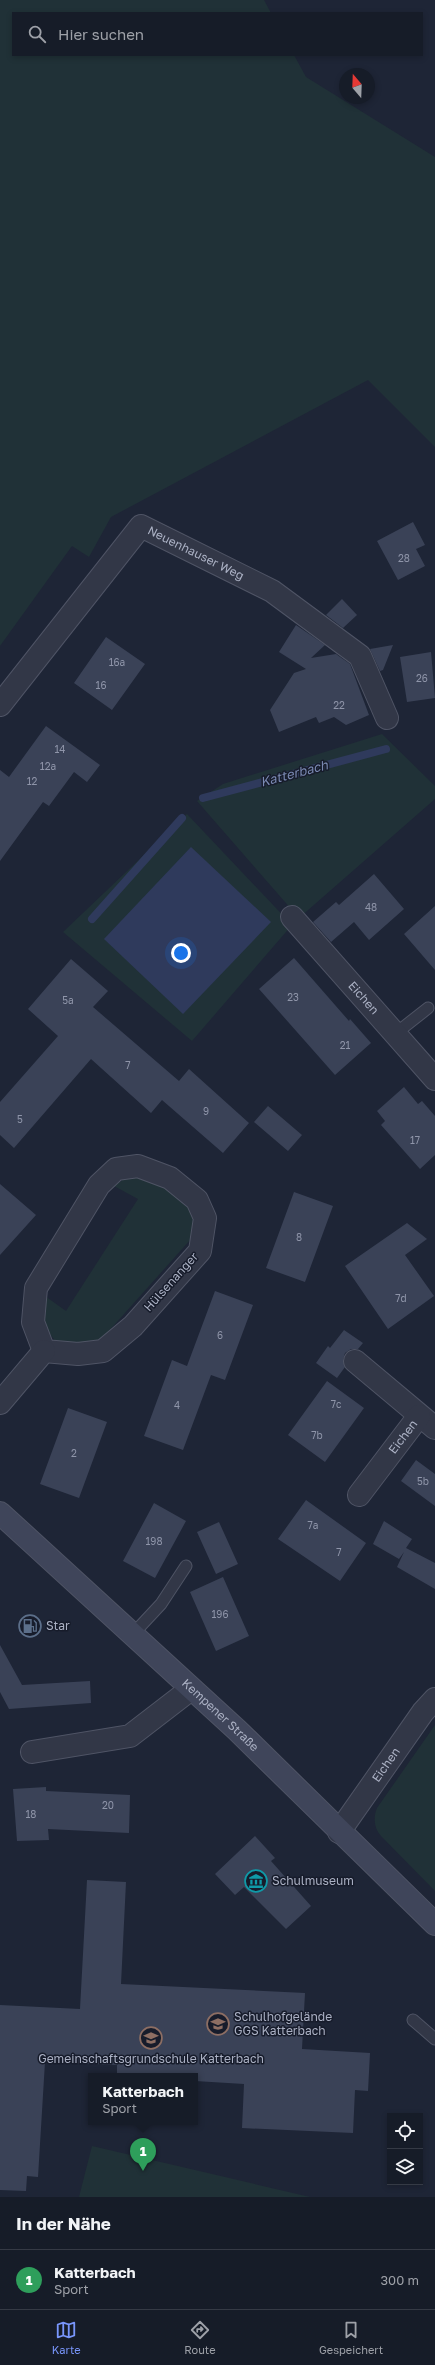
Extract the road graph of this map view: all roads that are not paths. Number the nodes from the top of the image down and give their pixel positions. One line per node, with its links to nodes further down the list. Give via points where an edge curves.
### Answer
1 (0, 703): 2 (street, Neuenhauser Weg, via 142,526 272,592 360,656)
2 (387, 718)
3 (292, 917): 5 (street, Eichen)
4 (428, 1008): 5 (lane)
5 (395, 1034): 6 (street, Eichen)
6 (435, 1079)
7 (44, 1351): 7 (street, Hülsenanger, via 78,1354 103,1351 133,1326 200,1251 205,1218 197,1200 170,1178 138,1166 116,1169 99,1185 36,1288 33,1322); 9 (street)
8 (355, 1361): 10 (street, Eichen)
9 (0, 1403)
10 (427, 1422): 11 (street, Eichen)
11 (358, 1495)
12 (0, 1513): 14 (main road, Kempener Straße)
13 (186, 1566): 14 (lane, via 161,1604)
14 (133, 1634): 15 (main road, Kempener Straße)
15 (192, 1689): 17 (street, via 130,1736); 18 (main road, Kempener Straße)
16 (435, 1700): 18 (street, Eichen, via 423,1712)
17 (32, 1752)
18 (339, 1832): 19 (main road, Kempener Straße)
19 (435, 1924)
20 (414, 2020): 21 (lane)
21 (435, 2039)

